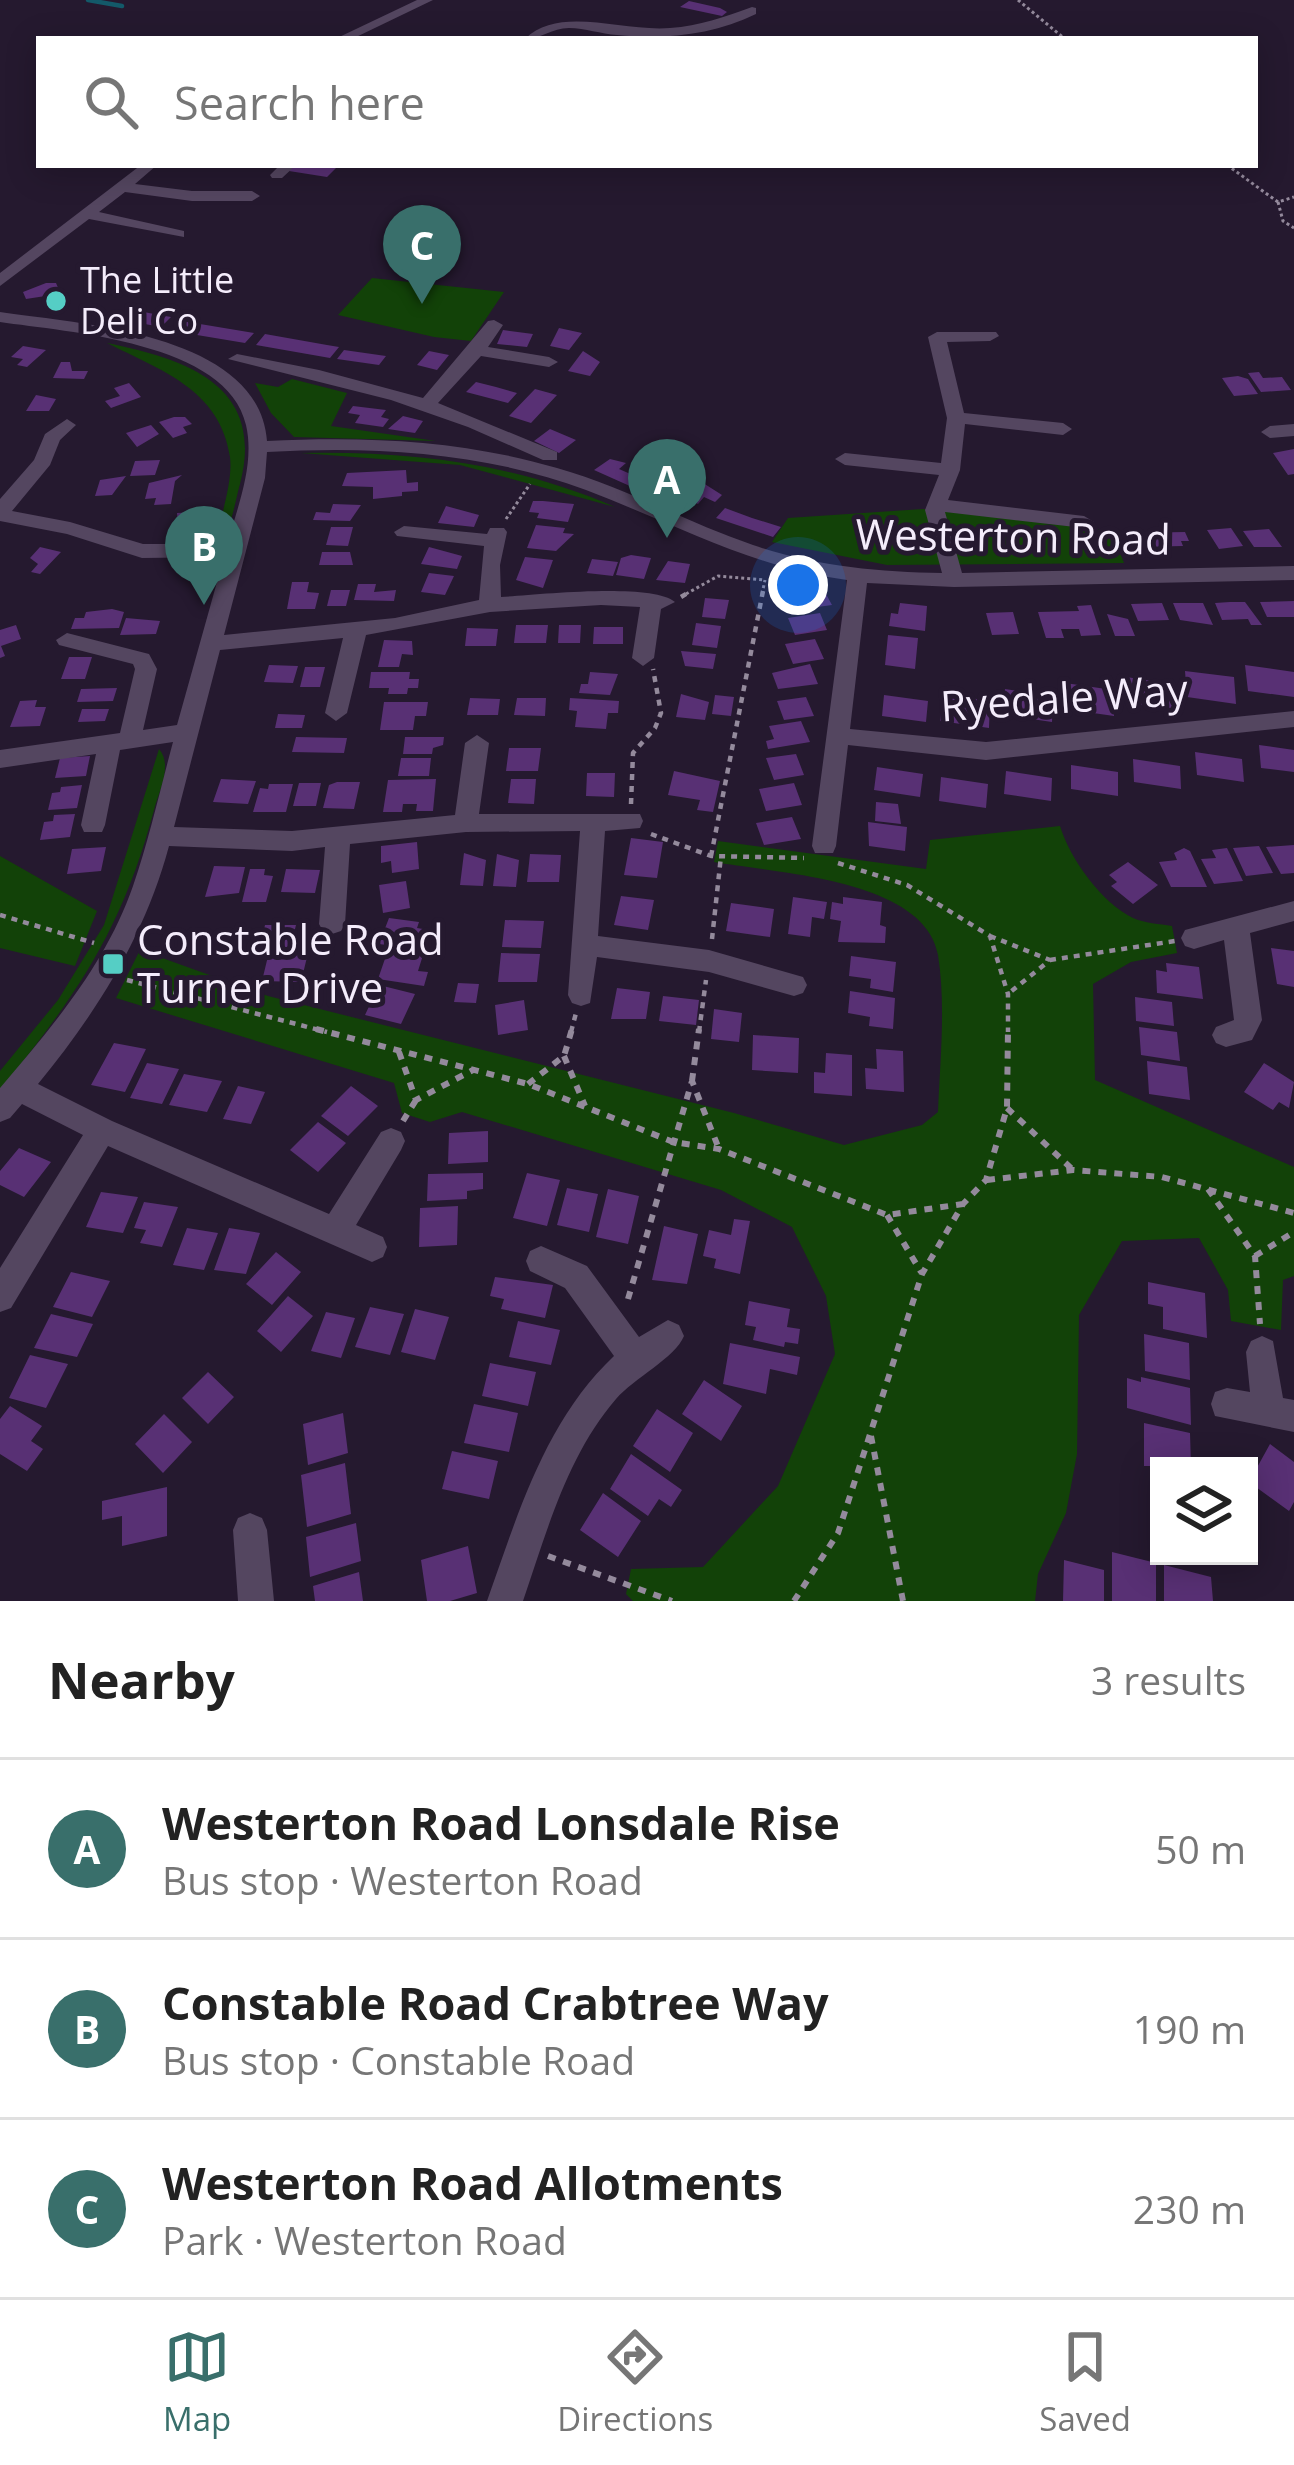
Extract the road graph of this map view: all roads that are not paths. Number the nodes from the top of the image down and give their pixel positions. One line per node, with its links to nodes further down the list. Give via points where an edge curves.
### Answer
1 (427, 0): 4 (street)
2 (729, 3): 3 (street, via 760,12)
3 (676, 34): 5 (street, via 567,22)
4 (348, 36)
5 (535, 36)
6 (146, 168): 7 (street)
7 (122, 187): 8 (street); 9 (street)
8 (252, 196)
9 (86, 214): 10 (street); 11 (street)
10 (178, 234)
11 (0, 281)
12 (0, 317): 25 (street, via 147,342 201,362 253,415)
13 (494, 325): 15 (street)
14 (990, 336): 19 (street, via 937,337)
15 (477, 350): 17 (street); 18 (street)
16 (237, 359): 18 (street, Westerton Road, via 323,373)
17 (550, 362)
18 (428, 404): 21 (street, Westerton Road)
19 (956, 418): 22 (street); 29 (street)
20 (92, 424): 31 (street, via 63,418 43,461)
21 (484, 424): 26 (street); 28 (street, Westerton Road)
22 (1063, 429)
23 (1294, 430): 24 (street)
24 (1270, 432)
25 (258, 447): 26 (street, Westerton Road); 34 (street)
26 (463, 452): 28 (street, Westerton Road)
27 (845, 459): 29 (street)
28 (545, 463): 36 (street, Westerton Road, via 724,544)
29 (950, 470): 30 (street)
30 (936, 506): 32 (street); 37 (street)
31 (0, 514): 34 (street, via 142,551)
32 (1084, 522)
33 (404, 532): 38 (street, via 496,537)
34 (236, 550): 41 (street)
35 (1294, 573): 37 (street, Westerton Road)
36 (858, 575): 37 (street, Westerton Road); 46 (street)
37 (954, 580)
38 (490, 605): 39 (street); 42 (street, via 658,602)
39 (356, 630): 41 (street); 43 (street)
40 (67, 640): 47 (street, via 141,658 146,669)
41 (210, 644): 45 (street)
42 (644, 658)
43 (336, 712)
44 (1294, 719): 46 (street, Ryedale Way, via 986,751)
45 (186, 732): 47 (street); 55 (street)
46 (840, 736): 56 (street)
47 (120, 740): 49 (street); 53 (street)
48 (477, 743): 52 (street)
49 (0, 759)
50 (593, 821): 51 (street); 52 (street); 61 (street)
51 (631, 821)
52 (466, 823): 54 (street)
53 (93, 825)
54 (338, 835): 55 (street, via 249,842); 58 (street)
55 (163, 836): 65 (street, via 110,963)
56 (824, 846)
57 (1294, 911): 59 (street)
58 (332, 924)
59 (1236, 929): 60 (street); 64 (street, via 1248,1020 1242,1032)
60 (1194, 938)
61 (586, 945): 62 (street, via 709,961); 63 (street)
62 (794, 985)
63 (581, 995)
64 (1226, 1035)
65 (10, 1099): 66 (street)
66 (102, 1130): 68 (street); 71 (street)
67 (391, 1141): 68 (street)
68 (334, 1232): 69 (street)
69 (372, 1247)
70 (541, 1261): 72 (street, via 576,1277)
71 (0, 1297)
72 (618, 1333): 73 (street); 79 (street, via 597,1394 564,1442)
73 (668, 1336)
74 (1262, 1352): 76 (street)
75 (1227, 1404): 76 (street)
76 (1281, 1414)
77 (250, 1530): 78 (street)
78 (256, 1601)
79 (505, 1601)

